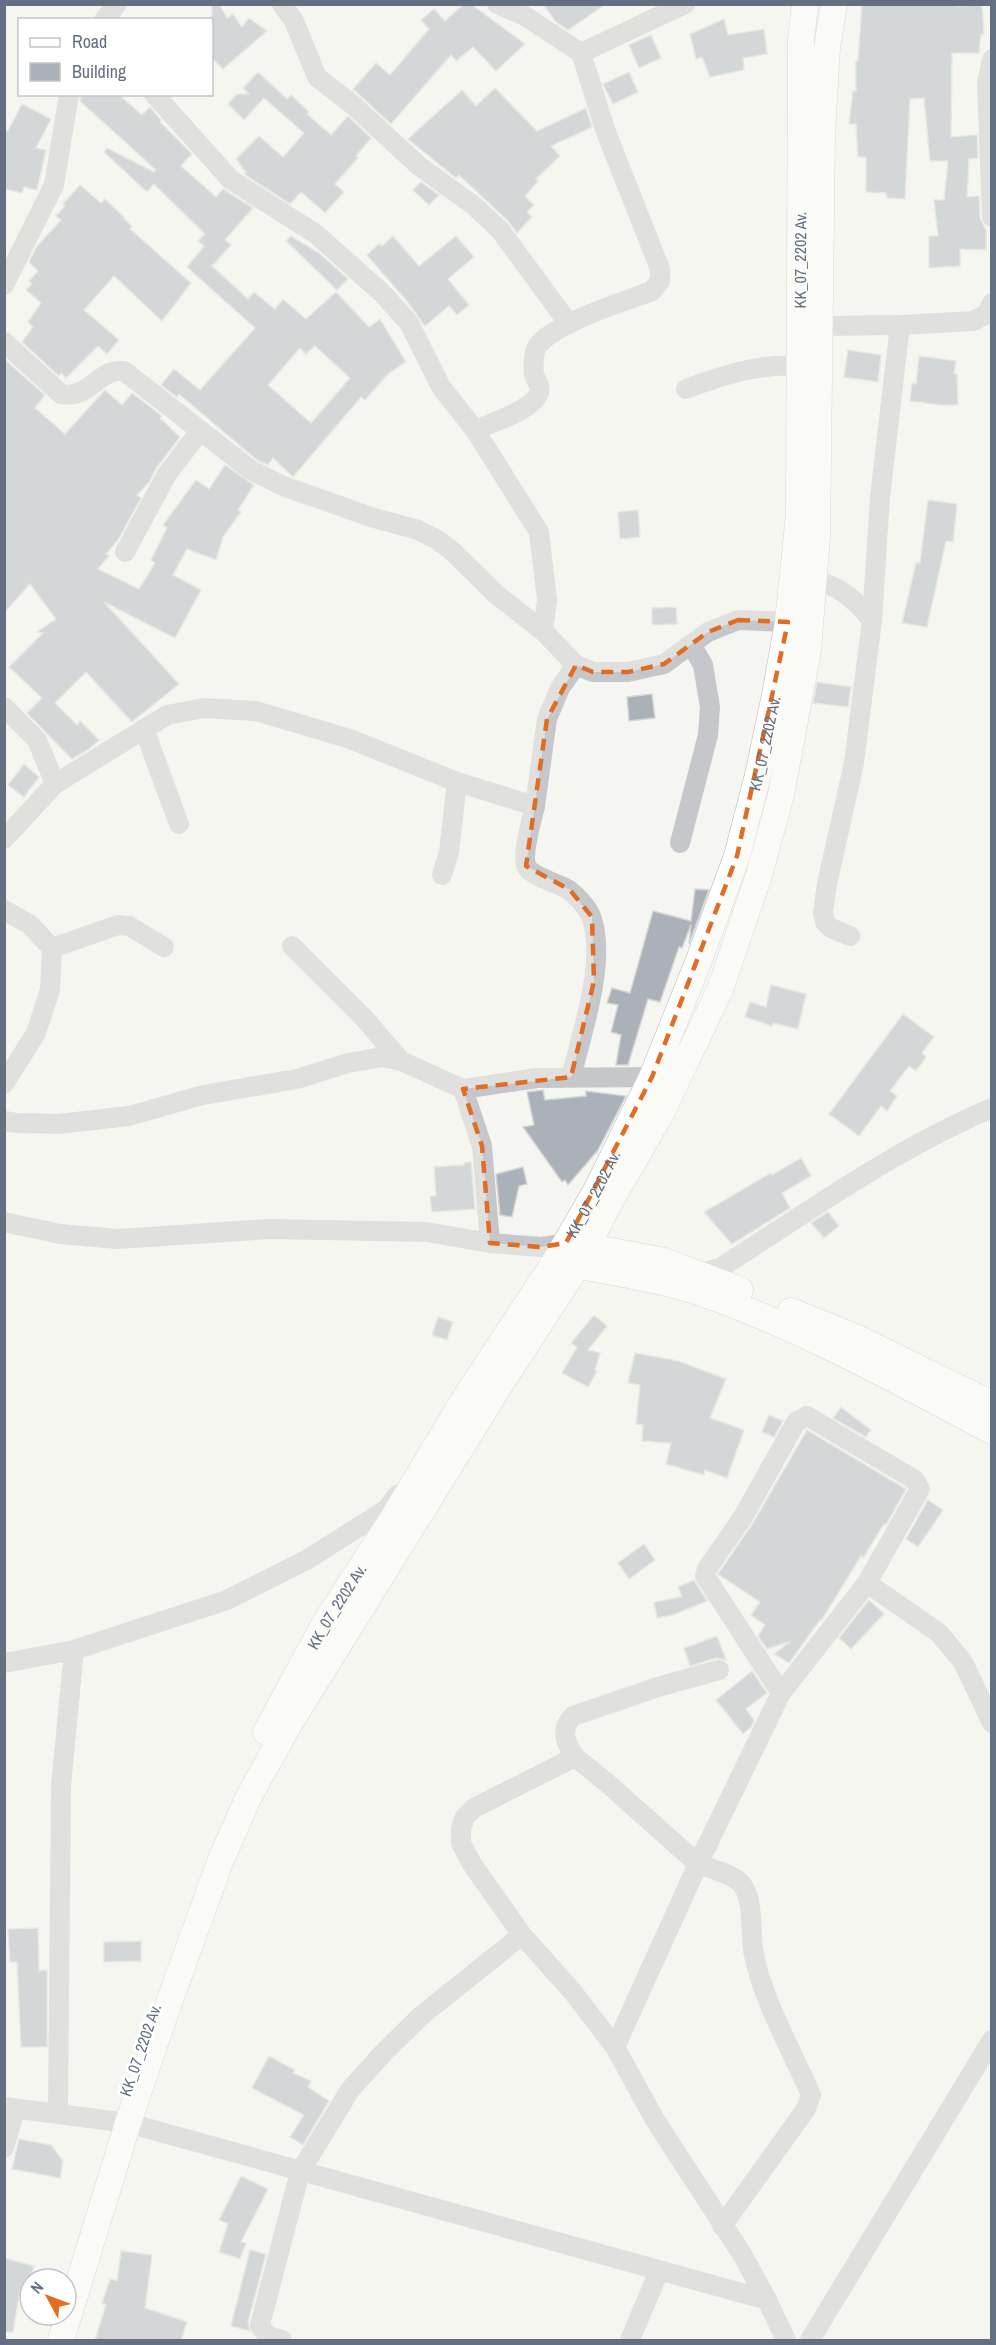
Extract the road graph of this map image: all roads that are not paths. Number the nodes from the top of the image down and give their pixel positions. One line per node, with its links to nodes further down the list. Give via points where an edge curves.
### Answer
1 (117, 4): 7 (street)
2 (282, 4): 15 (street, via 294,21 317,77 500,230)
3 (497, 4): 8 (street, via 525,16)
4 (685, 4): 8 (street)
5 (806, 4): 19 (main road, KK_07_2202 Av., via 801,41)
6 (834, 4): 17 (main road, via 822,132)
7 (106, 18)
8 (581, 53): 15 (street, via 606,132 660,269 660,281 652,291)
9 (992, 59): 12 (street, via 987,83)
10 (69, 96): 13 (street, via 54,185)
11 (155, 96): 21 (street, via 231,180 316,234 383,294 409,323 441,387)
12 (992, 218)
13 (4, 285)
14 (992, 303): 16 (street, via 987,314 973,321)
15 (569, 324): 21 (street, via 539,344 535,352 534,374 540,386 539,395 515,412)
16 (900, 325): 17 (street); 25 (street, via 880,497)
17 (818, 326): 24 (main road, via 817,537)
18 (4, 342): 22 (street, via 61,394 83,392 117,370 124,371)
19 (800, 366): 20 (street, via 780,364 722,375); 26 (main road, KK_07_2202 Av., via 799,514)
20 (686, 389)
21 (475, 430): 27 (street, via 539,532 547,600)
22 (200, 431): 23 (street, via 168,474); 27 (street, via 251,470 283,486 436,539)
23 (125, 552)
24 (813, 580): 25 (street, via 830,583); 53 (main road, via 808,650 781,795 759,876 720,990 660,1115)
25 (872, 620): 40 (street, via 854,763 823,914 831,928)
26 (788, 622): 28 (street, via 738,620 708,633); 46 (main road, KK_07_2202 Av., via 758,775 737,856)
27 (543, 631): 29 (street)
28 (692, 646): 29 (street, via 663,664 628,672 593,672); 37 (street, via 703,665 710,707 708,735)
29 (576, 665): 34 (street, via 560,688 547,719)
30 (4, 707): 33 (street, via 37,740)
31 (144, 729): 32 (street, via 167,715 204,708 256,711 350,739); 33 (street); 35 (street)
32 (457, 782): 34 (street); 38 (street, via 449,852)
33 (55, 784): 36 (street)
34 (535, 806): 45 (street, via 526,866 570,890 592,916 596,937 594,981)
35 (179, 824)
36 (4, 839)
37 (680, 843)
38 (442, 875)
39 (4, 910): 43 (street, via 29,924)
40 (850, 936)
41 (292, 946): 44 (street)
42 (164, 947): 43 (street, via 129,926 118,925)
43 (52, 948): 47 (street, via 50,990 36,1033)
44 (401, 1061): 48 (street); 50 (street, via 382,1057 348,1063 297,1079 203,1095 129,1116 59,1124)
45 (571, 1077): 46 (street); 48 (street)
46 (652, 1077): 53 (main road, KK_07_2202 Av.)
47 (4, 1084)
48 (463, 1089): 52 (street, via 482,1146)
49 (992, 1108): 54 (street, via 870,1172 720,1268 710,1270)
50 (4, 1121)
51 (4, 1222): 52 (street, via 60,1234 118,1239 269,1229 428,1232)
52 (490, 1243): 53 (street)
53 (566, 1252): 54 (main road, via 664,1282); 55 (main road, KK_07_2202 Av.); 71 (main road, via 503,1380 288,1726 248,1798)
54 (699, 1283): 56 (main road, via 855,1337); 57 (main road)
55 (467, 1395): 59 (street, via 387,1509 308,1559 227,1600); 71 (main road, KK_07_2202 Av., via 325,1623 244,1772 214,1839 136,2056)
56 (992, 1404)
57 (992, 1431)
58 (867, 1583): 62 (street); 62 (street, via 920,1489 915,1480 807,1416 801,1418 705,1576); 63 (street, via 939,1632 963,1662)
59 (74, 1650): 60 (street); 70 (street, via 61,1786)
60 (4, 1663)
61 (719, 1670): 64 (street, via 573,1716 563,1736)
62 (781, 1693): 65 (street)
63 (992, 1723)
64 (575, 1757): 65 (street); 66 (street, via 474,1808 461,1829 461,1843 472,1864)
65 (698, 1864): 68 (street); 74 (street, via 743,1886 764,1987 811,2095 806,2109)
66 (522, 1935): 68 (street); 73 (street, via 422,2015 384,2052 350,2090)
67 (992, 2040): 82 (street)
68 (615, 2047): 74 (street, via 655,2120)
69 (10, 2108): 70 (street); 72 (street)
70 (58, 2112): 71 (street)
71 (122, 2121): 73 (street); 75 (main road, KK_07_2202 Av.); 78 (main road)
72 (4, 2148)
73 (300, 2172): 76 (street); 79 (street, via 260,2325 269,2337)
74 (722, 2226): 77 (street)
75 (75, 2267)
76 (659, 2271): 77 (street); 80 (street)
77 (767, 2300): 81 (street)
78 (61, 2340)
79 (282, 2340)
80 (630, 2340)
81 (786, 2340)
82 (810, 2340)

